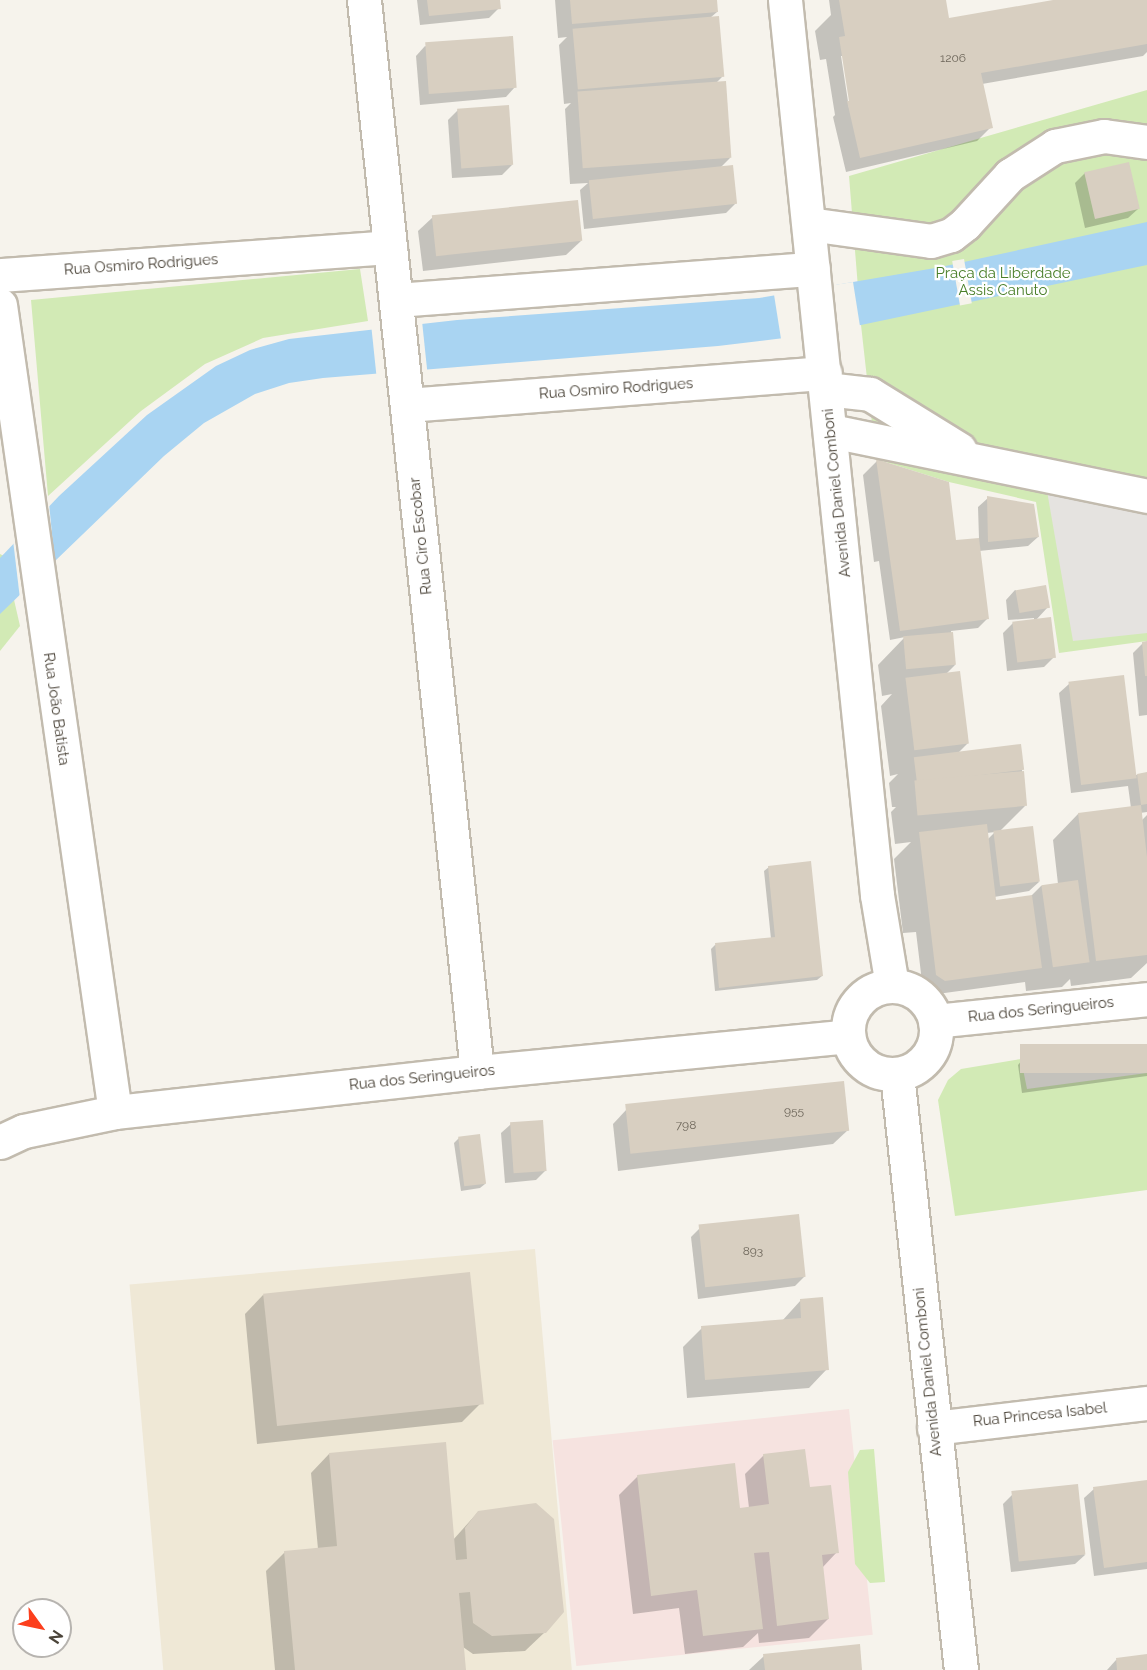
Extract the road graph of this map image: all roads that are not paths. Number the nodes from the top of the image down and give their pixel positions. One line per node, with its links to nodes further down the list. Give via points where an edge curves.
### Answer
1 (364, 0): 5 (street, Rua Ciro Escobar)
2 (785, 0): 4 (street, Avenida Daniel Comboni)
3 (1147, 142): 4 (street, via 1104,136 1055,146 1010,175 951,235 931,241)
4 (808, 224): 7 (street, Avenida Daniel Comboni)
5 (390, 247): 6 (street, Rua Osmiro Rodrigues); 9 (street, Rua Ciro Escobar)
6 (0, 275)
7 (814, 278): 9 (street); 10 (street, Avenida Daniel Comboni)
8 (0, 306): 21 (street, Rua João Batista)
9 (397, 311): 11 (street, Rua Ciro Escobar)
10 (826, 381): 11 (street, Rua Osmiro Rodrigues); 12 (street, Avenida Daniel Comboni); 13 (street, Rua Osmiro Rodrigues, via 870,394)
11 (406, 392): 19 (street, Rua Ciro Escobar)
12 (831, 431): 13 (street); 15 (street, Avenida Daniel Comboni, via 875,874)
13 (977, 460): 14 (street)
14 (1147, 496)
15 (892, 986): 17 (street, via 919,995); 18 (street, via 877,988 854,1007)
16 (1147, 999): 17 (street, Rua dos Seringueiros)
17 (935, 1021): 20 (street, via 936,1035 927,1055 911,1070)
18 (848, 1036): 19 (street, Rua dos Seringueiros); 20 (street, via 859,1061 883,1074)
19 (477, 1072): 21 (street, Rua dos Seringueiros)
20 (897, 1074): 24 (street, Avenida Daniel Comboni)
21 (115, 1112): 22 (street, Rua dos Seringueiros, via 24,1131)
22 (0, 1142)
23 (1147, 1403): 24 (street, Rua Princesa Isabel)
24 (934, 1428): 25 (street, Avenida Daniel Comboni)
25 (961, 1670)

